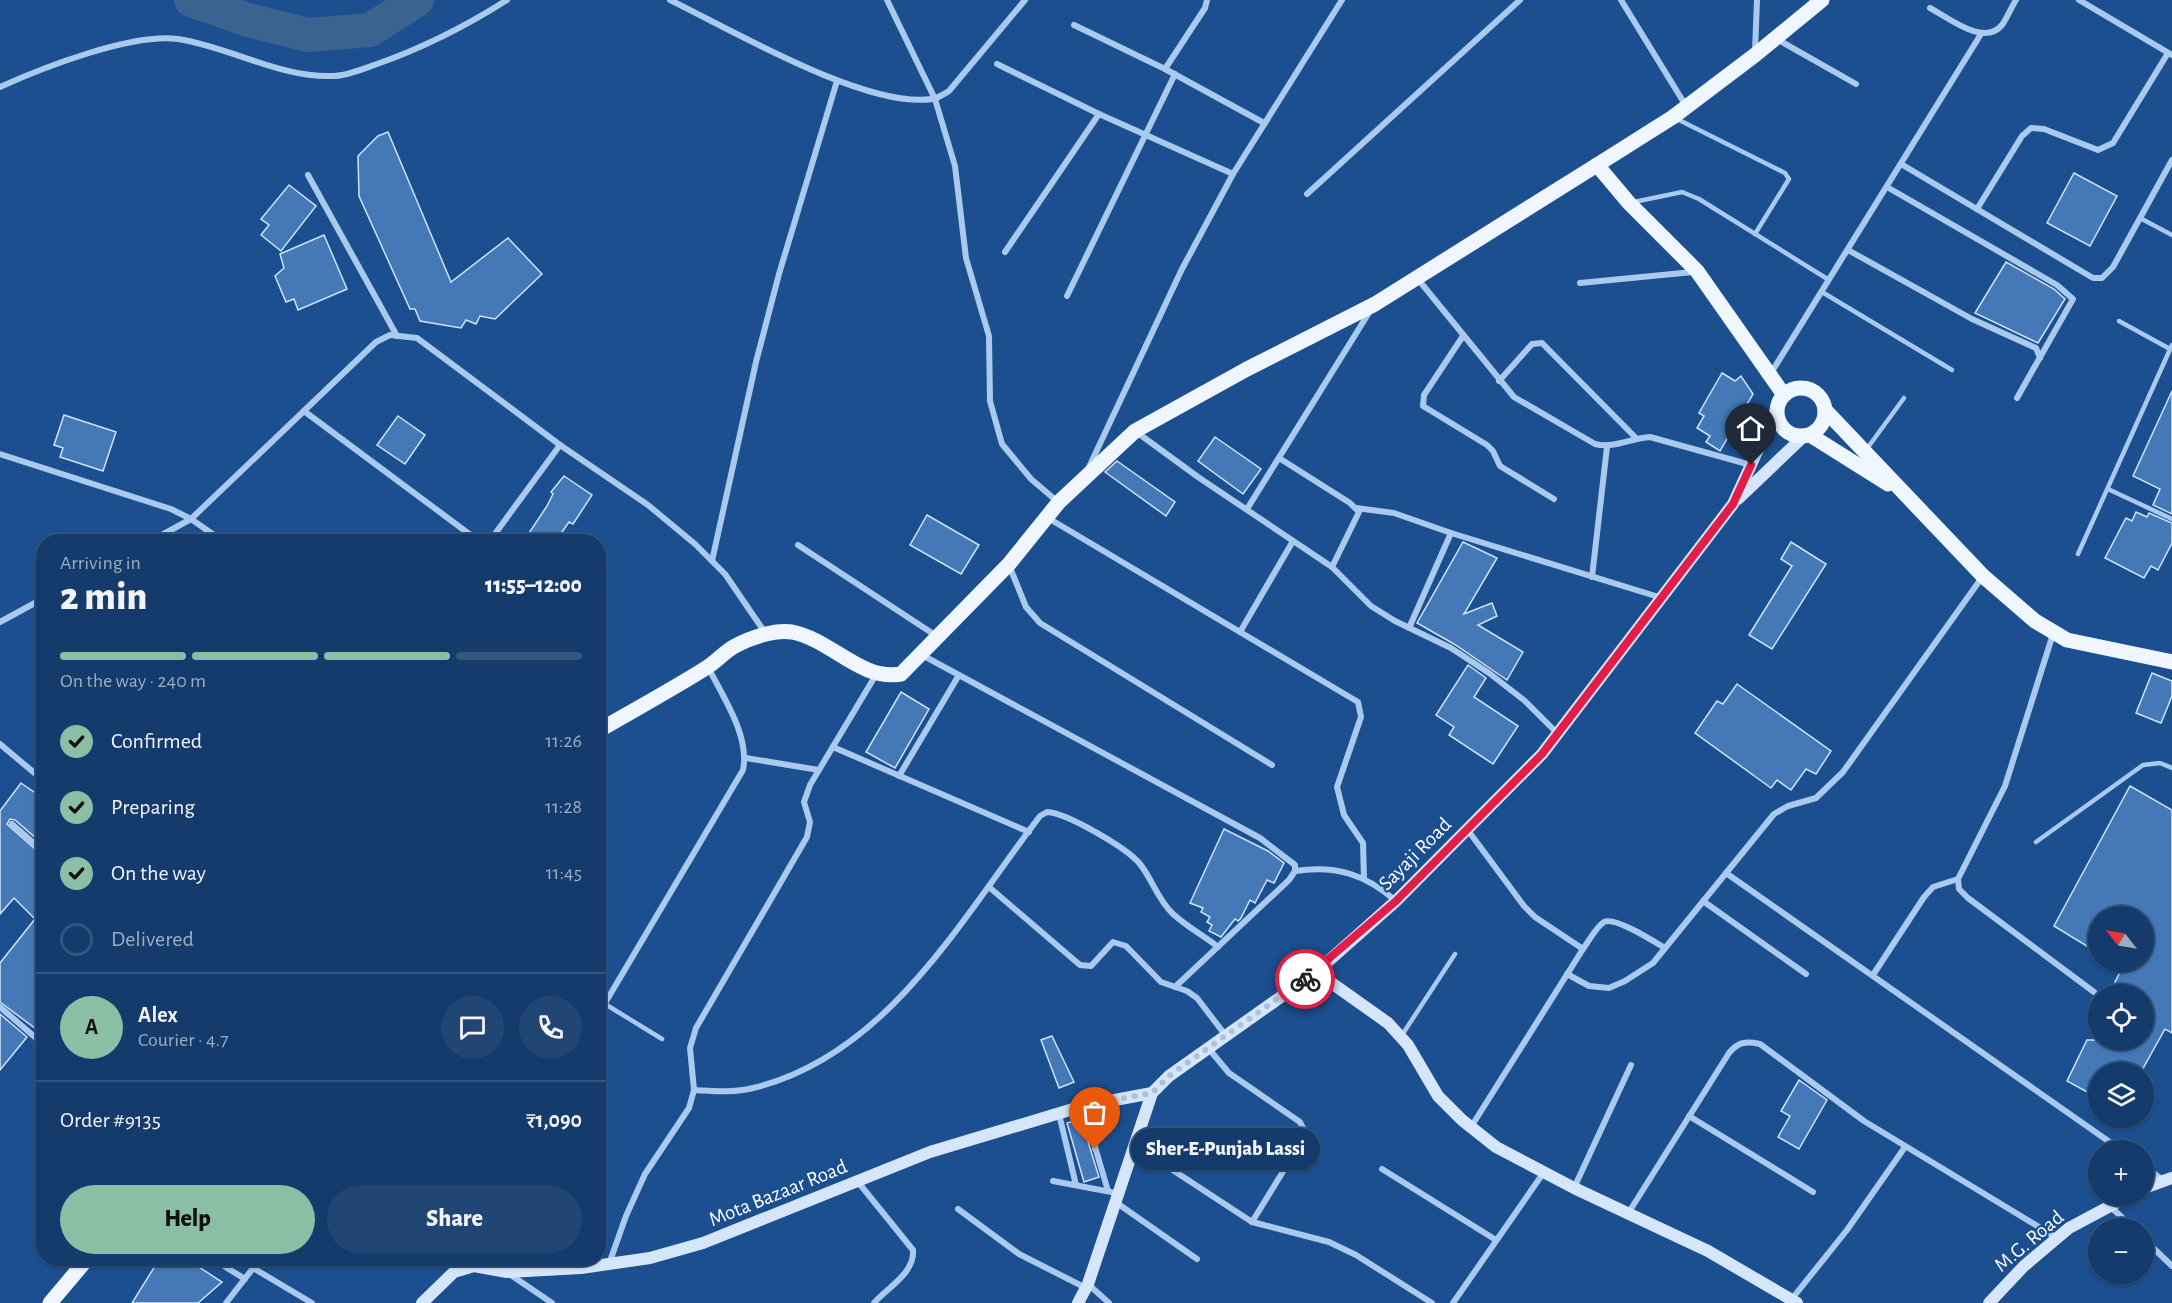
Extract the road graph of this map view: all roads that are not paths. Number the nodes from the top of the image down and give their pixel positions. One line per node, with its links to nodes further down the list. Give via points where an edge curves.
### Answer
1 (507, 0): 24 (street, via 426,46 335,76 302,74 180,40 155,37 133,40)
2 (670, 0): 22 (street)
3 (887, 0): 25 (street)
4 (1025, 0): 25 (street, via 949,91)
5 (1207, 0): 20 (street)
6 (1342, 0): 29 (street)
7 (1520, 0): 37 (street)
8 (1621, 0): 26 (street)
9 (1756, 0): 18 (street)
10 (1822, 0): 16 (main road)
11 (2016, 0): 15 (street, via 2001,25 1992,33)
12 (2079, 0): 17 (street)
13 (1930, 8): 15 (street)
14 (1074, 25): 20 (street)
15 (1981, 34): 32 (street)
16 (1775, 38): 18 (main road); 23 (street)
17 (2170, 54): 39 (street, via 2113,143 2098,150 2044,129 2031,128 2022,136)
18 (1755, 55): 26 (main road)
19 (997, 64): 27 (street)
20 (1165, 69): 21 (street)
21 (1174, 74): 29 (street); 30 (street)
22 (837, 81): 25 (street, via 889,96); 93 (street, via 756,362)
23 (1856, 84)
24 (0, 87)
25 (935, 99): 78 (street, via 956,166 966,258 989,336 990,401 1002,444 1031,479)
26 (1686, 106): 28 (main road)
27 (1100, 114): 30 (street); 44 (street)
28 (1673, 117): 33 (main road); 41 (lane, via 1785,173 1789,179)
29 (1264, 123): 34 (street)
30 (1145, 134): 34 (street); 50 (street)
31 (2172, 160): 40 (street)
32 (1901, 164): 36 (street); 39 (street)
33 (1597, 165): 38 (main road); 46 (main road)
34 (1233, 174): 74 (street, via 1177,280)
35 (308, 175): 53 (street)
36 (1887, 187): 43 (street); 56 (street, via 2069,293 2073,299 2069,308)
37 (1307, 194)
38 (1629, 203): 41 (lane, via 1682,192); 45 (main road)
39 (1977, 209): 40 (street, via 2093,278 2102,278 2113,267)
40 (2140, 218): 42 (lane)
41 (1755, 234): 47 (lane)
42 (2172, 235)
43 (1848, 250): 47 (street); 56 (street, via 1972,319 2036,348)
44 (1005, 252)
45 (1697, 271): 48 (street); 58 (main road)
46 (1417, 278): 51 (main road); 54 (street)
47 (1829, 280): 49 (street)
48 (1580, 283)
49 (1822, 292): 57 (lane); 58 (street)
50 (1067, 296)
51 (1375, 304): 65 (main road); 72 (street)
52 (2119, 321): 55 (lane)
53 (397, 336): 64 (street, via 376,342); 68 (street, via 417,338)
54 (1463, 336): 59 (street); 77 (street, via 1424,395 1423,406 1487,445 1500,466)
55 (2171, 347): 75 (lane)
56 (2040, 357): 61 (street)
57 (1952, 370)
58 (1770, 374): 62 (main road)
59 (1499, 381): 67 (street, via 1532,344 1542,343); 69 (street, via 1514,397 1535,410)
60 (1904, 398): 70 (lane)
61 (2017, 398)
62 (1781, 401): 63 (main road, via 1796,389 1809,390 1820,398); 66 (main road, via 1779,423 1789,434); 73 (main road, Sayaji Road)
63 (1825, 410): 66 (main road, via 1819,429); 70 (main road)
64 (304, 411): 83 (street); 88 (street)
65 (1136, 431): 74 (main road); 81 (street)
66 (1807, 435): 76 (main road); 79 (main road)
67 (1636, 438): 69 (street); 73 (street, via 1667,439)
68 (560, 445): 89 (street); 93 (street, via 648,505)
69 (1607, 447): 97 (street)
70 (1864, 452): 76 (main road)
71 (0, 454): 83 (street, via 171,509)
72 (1279, 458): 80 (street); 81 (street)
73 (1751, 465): 79 (main road, Sayaji Road)
74 (1084, 478): 78 (main road)
75 (2108, 489): 84 (lane); 92 (lane)
76 (1908, 497): 96 (main road)
77 (1554, 499)
78 (1059, 502): 82 (main road)
79 (1733, 504): 98 (main road, Sayaji Road)
80 (1356, 508): 85 (street, via 1394,513); 95 (street, via 1357,519)
81 (1246, 509): 90 (street)
82 (1047, 518): 94 (main road); 102 (street)
83 (191, 519): 86 (street); 87 (street)
84 (2172, 519)
85 (1451, 533): 97 (street); 101 (street)
86 (163, 534)
87 (213, 534)
88 (469, 534)
89 (495, 534)
90 (1293, 541): 95 (street); 102 (street)
91 (798, 545): 105 (street)
92 (2078, 554)
93 (712, 561): 103 (street)
94 (1009, 564): 105 (main road); 116 (street, via 1026,607 1040,623)
95 (1332, 567): 101 (street, via 1371,606)
96 (1983, 576): 104 (main road); 127 (street, via 1843,772 1816,798 1774,814)
97 (1592, 577): 98 (street)
98 (1663, 598): 112 (main road, Sayaji Road)
99 (36, 602): 100 (street)
100 (0, 622)
101 (1409, 628): 112 (street, via 1489,673)
102 (1240, 632): 128 (street, via 1349,695 1361,708 1337,787 1344,814 1363,843)
103 (766, 634): 108 (main road, via 734,646); 109 (main road, via 792,632)
104 (2053, 634): 107 (main road); 129 (street, via 2005,786)
105 (939, 637): 106 (main road)
106 (922, 654): 109 (main road, via 902,674); 110 (street)
107 (2172, 662)
108 (708, 667): 111 (main road); 115 (street, via 732,715)
109 (877, 673): 114 (street)
110 (959, 675): 120 (street); 126 (street, via 1260,838 1288,858)
111 (606, 726)
112 (1557, 733): 122 (main road, Sayaji Road, via 1542,754)
113 (0, 744): 119 (street)
114 (832, 747): 118 (street); 120 (street)
115 (746, 758): 118 (street); 143 (street, via 743,770)
116 (1272, 765)
117 (2172, 768): 124 (lane, via 2160,763 2143,765)
118 (819, 770): 152 (street, via 804,802 810,822 807,837 696,1028 690,1048)
119 (36, 774)
120 (899, 776): 123 (street)
121 (12, 824): 125 (street)
122 (1467, 829): 131 (main road, Sayaji Road); 135 (street, via 1524,906)
123 (1029, 832): 130 (street); 133 (street, via 1040,816 1055,813 1124,851 1140,863 1153,889 1173,914)
124 (2036, 842)
125 (36, 845)
126 (1295, 871): 128 (street, via 1339,870); 133 (street)
127 (1726, 873): 132 (street); 140 (street)
128 (1364, 878): 131 (street)
129 (1958, 879): 140 (street, via 1933,887 1924,897); 142 (street, via 1959,889 1968,898)
130 (989, 887): 141 (street, via 1080,964 1091,966 1109,945 1119,942 1154,978); 152 (street, via 893,1005 834,1054 778,1081 751,1089)
131 (1396, 901): 137 (main road, Sayaji Road)
132 (1703, 901): 134 (street); 139 (street)
133 (1218, 947): 141 (street)
134 (1665, 948): 135 (street, via 1610,920 1603,922); 138 (street, via 1653,963 1609,988 1590,986)
135 (1583, 949): 138 (street)
136 (1455, 954): 147 (lane)
137 (1316, 972): 146 (main road, Sayaji Road); 147 (main road, via 1354,997)
138 (1567, 974): 157 (street)
139 (1806, 974)
140 (1873, 975): 158 (street)
141 (1174, 987): 146 (street, via 1197,998)
142 (2088, 988)
143 (606, 1002)
144 (606, 1005): 149 (lane)
145 (0, 1006): 148 (street)
146 (1226, 1037): 150 (main road, Sayaji Road)
147 (1400, 1037): 157 (main road, via 1424,1068 1438,1096)
148 (36, 1038)
149 (662, 1039)
150 (1209, 1049): 153 (main road, Sayaji Road, via 1169,1076); 175 (street, via 1229,1073 1300,1122 1306,1134)
151 (1631, 1065): 168 (street)
152 (694, 1090): 181 (street, via 689,1108 645,1174)
153 (1152, 1093): 154 (main road, Mota Bazaar Road); 159 (main road, Sayaji Road)
154 (1083, 1106): 155 (main road, Mota Bazaar Road); 170 (street)
155 (1059, 1114): 166 (main road, Mota Bazaar Road, via 930,1152); 167 (street)
156 (1689, 1116): 160 (street, via 1729,1053 1746,1041 1760,1044); 169 (street); 173 (street)
157 (1470, 1127): 163 (main road, via 1496,1147)
158 (2107, 1140)
159 (1133, 1144): 170 (main road, Sayaji Road); 175 (street)
160 (1905, 1147): 176 (street); 193 (street)
161 (1382, 1169): 177 (street)
162 (2154, 1171): 164 (street)
163 (1544, 1172): 168 (main road); 177 (street)
164 (2168, 1179)
165 (1053, 1181): 167 (street)
166 (858, 1182): 181 (main road, Mota Bazaar Road, via 703,1243 650,1258); 199 (street, via 913,1250 910,1267)
167 (1076, 1185): 170 (street)
168 (1574, 1188): 173 (main road)
169 (1813, 1192)
170 (1113, 1195): 179 (street); 191 (main road, Sayaji Road)
171 (2110, 1206): 174 (street); 176 (main road, M.G. Road)
172 (958, 1209): 191 (street, via 1019,1254)
173 (1629, 1212): 193 (main road, via 1708,1251)
174 (2123, 1218)
175 (1252, 1222): 202 (street, via 1329,1242)
176 (2057, 1238): 204 (main road, M.G. Road)
177 (1496, 1240): 203 (street)
178 (2154, 1249): 187 (street)
179 (1197, 1259)
180 (606, 1264): 181 (main road, Mota Bazaar Road)
181 (609, 1264)
182 (81, 1266): 194 (main road)
183 (225, 1266): 190 (street)
184 (466, 1266): 197 (main road, Mota Bazaar Road, via 454,1272)
185 (487, 1266): 189 (main road, Mota Bazaar Road)
186 (584, 1266): 189 (main road, Mota Bazaar Road)
187 (2172, 1266)
188 (254, 1268): 190 (street); 196 (street)
189 (507, 1272): 192 (street)
190 (245, 1279): 195 (street)
191 (1087, 1286): 200 (main road, Sayaji Road); 201 (street)
192 (544, 1301): 198 (street)
193 (1793, 1302)
194 (50, 1303)
195 (226, 1303)
196 (312, 1303)
197 (422, 1303)
198 (552, 1303)
199 (874, 1303)
200 (1078, 1303)
201 (1109, 1303)
202 (1432, 1303)
203 (1453, 1303)
204 (1989, 1303)

